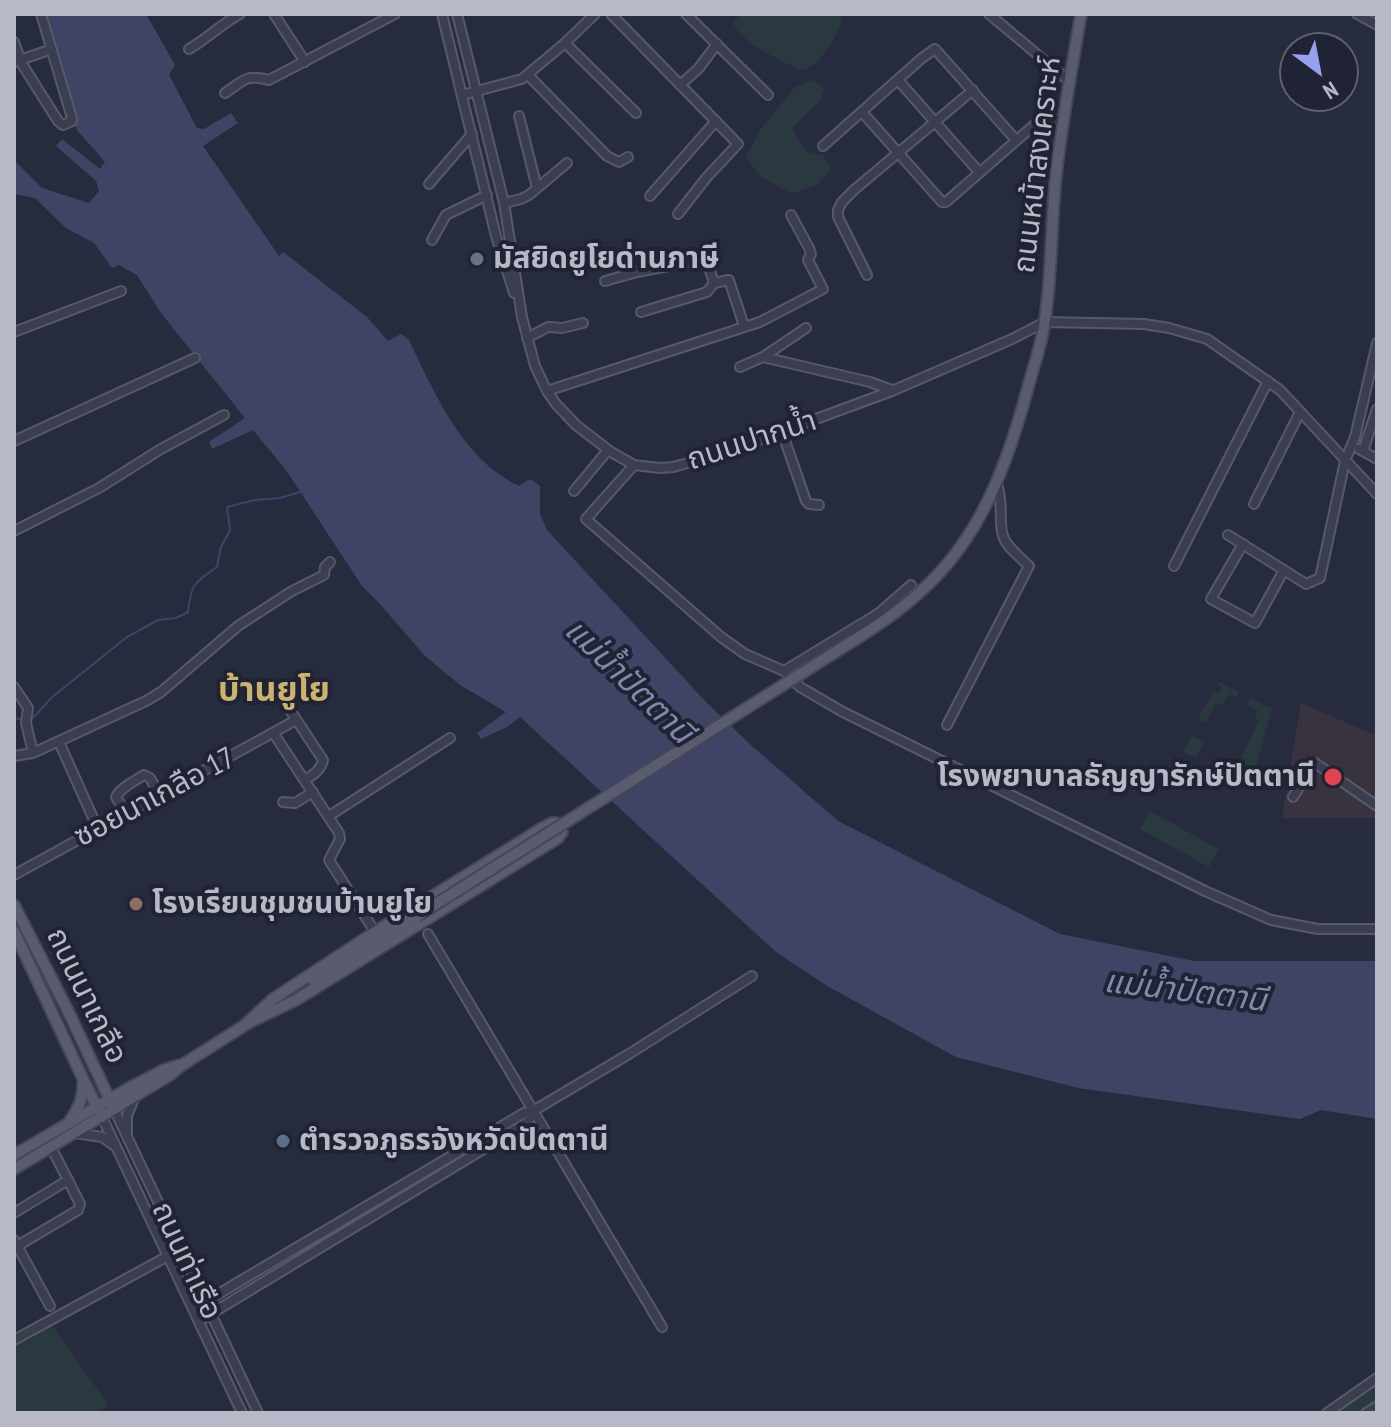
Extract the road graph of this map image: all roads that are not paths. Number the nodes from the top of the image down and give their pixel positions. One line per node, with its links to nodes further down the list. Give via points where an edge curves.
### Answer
1 (41, 14): 17 (street)
2 (240, 14): 18 (street)
3 (274, 14): 20 (street)
4 (395, 14): 20 (street)
5 (442, 14): 28 (street, ถนนปากน้ำ)
6 (457, 14): 26 (street, ถนนปากน้ำ)
7 (595, 14): 15 (street)
8 (611, 14): 24 (street)
9 (686, 14): 16 (street)
10 (989, 14): 23 (street)
11 (1081, 14): 23 (main road, ถนนหน้าสงเคราะห์)
12 (1357, 14): 13 (street)
13 (1377, 25)
14 (14, 42): 19 (street)
15 (565, 43): 21 (street); 31 (street)
16 (717, 44): 24 (street); 29 (street)
17 (52, 49): 19 (street); 19 (street, via 72,118 67,124 58,121)
18 (189, 49)
19 (17, 60)
20 (305, 62): 27 (street, via 269,80 250,77)
21 (528, 75): 26 (street); 40 (street, via 607,156 619,162)
22 (898, 80): 25 (street, via 935,49); 30 (street); 35 (street)
23 (1069, 81): 34 (main road, ถนนหน้าสงเคราะห์)
24 (680, 85): 33 (street)
25 (973, 90): 35 (street); 37 (street)
26 (475, 91): 28 (street); 47 (street, ถนนปากน้ำ)
27 (225, 93)
28 (462, 95): 36 (street, ถนนปากน้ำ)
29 (768, 95)
30 (862, 112): 38 (street); 39 (street)
31 (636, 113)
32 (519, 116): 44 (street)
33 (716, 121): 46 (street); 48 (street, via 737,147)
34 (1063, 121): 37 (street, via 1041,119); 57 (main road, ถนนหน้าสงเคราะห์)
35 (935, 122): 39 (street); 42 (street)
36 (472, 134): 43 (street); 45 (street, ถนนปากน้ำ)
37 (1016, 140): 42 (street)
38 (823, 146)
39 (898, 154): 42 (street, via 942,202); 51 (street, via 838,210)
40 (628, 157)
41 (567, 163): 44 (street)
42 (979, 172)
43 (429, 184)
44 (537, 188): 47 (street)
45 (487, 195): 50 (street, via 446,215); 56 (street, ถนนปากน้ำ)
46 (650, 196)
47 (504, 203): 56 (street, ถนนปากน้ำ)
48 (678, 214)
49 (791, 215): 59 (street, via 823,289)
50 (432, 240)
51 (867, 275)
52 (605, 281): 53 (street, via 702,257)
53 (714, 283): 55 (street, via 707,292); 59 (street, via 729,280)
54 (121, 291): 61 (street)
55 (641, 312)
56 (522, 317): 62 (street, ถนนปากน้ำ)
57 (1045, 322): 67 (street, via 1169,328 1207,339); 69 (street, ถนนปากน้ำ); 81 (main road, ถนนหน้าสงเคราะห์)
58 (583, 323): 62 (street, via 548,327)
59 (744, 326): 68 (street)
60 (806, 328): 64 (street)
61 (14, 332)
62 (527, 338): 68 (street, ถนนปากน้ำ)
63 (1377, 343): 75 (street)
64 (763, 357): 66 (street); 69 (street)
65 (195, 358): 74 (street)
66 (740, 367)
67 (1268, 381): 71 (street); 90 (street)
68 (547, 391): 76 (street, ถนนปากน้ำ, via 576,425)
69 (892, 391): 73 (street, ถนนปากน้ำ)
70 (1377, 409): 77 (street)
71 (1300, 412): 79 (street); 84 (street)
72 (224, 415): 86 (street)
73 (782, 432): 80 (street, ถนนปากน้ำ, via 686,465); 85 (street, via 806,501)
74 (14, 441)
75 (1352, 445): 77 (street); 79 (street)
76 (608, 450): 80 (street, ถนนปากน้ำ); 82 (street)
77 (1363, 451): 78 (street)
78 (1377, 459)
79 (1345, 461): 83 (street); 91 (street, via 1320,578 1306,584)
80 (634, 465): 93 (street, via 586,519 721,637)
81 (997, 484): 97 (street, via 1002,535 1029,566); 119 (main road, ถนนหน้าสงเคราะห์, bridge, via 967,538 924,589 890,617)
82 (574, 491)
83 (1377, 494)
84 (1254, 504)
85 (819, 505)
86 (14, 531)
87 (1228, 535): 88 (street)
88 (1243, 544): 91 (street); 91 (street, via 1211,599 1255,623)
89 (330, 562): 100 (street, via 324,575 238,626 161,692)
90 (1174, 566)
91 (1284, 570)
92 (911, 585): 93 (street, via 879,613)
93 (784, 671): 114 (street, via 800,687 843,712 1271,920 1318,929)
94 (14, 687): 101 (street, via 26,705)
95 (284, 701): 96 (street)
96 (296, 720): 98 (street, ซอยนาเกลือ 17); 103 (street, via 323,760)
97 (947, 725)
98 (274, 734): 103 (street); 105 (street, ซอยนาเกลือ 17)
99 (450, 738): 110 (street)
100 (59, 742): 101 (street); 111 (street)
101 (33, 753): 102 (street)
102 (14, 756)
103 (305, 780): 104 (street)
104 (313, 792): 107 (street, via 295,803); 110 (street)
105 (160, 796): 109 (street, ซอยนาเกลือ 17); 109 (street, via 144,775 117,793)
106 (1293, 797): 108 (street, via 1315,763)
107 (283, 802)
108 (1377, 806)
109 (126, 814): 111 (street, ซอยนาเกลือ 17)
110 (329, 816): 116 (street, via 341,837 329,860)
111 (98, 829): 112 (street, ซอยนาเกลือ 17)
112 (14, 875)
113 (14, 905): 120 (main road, ถนนนาเกลือ)
114 (1377, 929)
115 (14, 931): 121 (main road, ถนนนาเกลือ)
116 (375, 932): 119 (main road, via 273,999); 119 (main road, via 544,827 557,823 561,828 558,838 296,1000)
117 (428, 934): 125 (street)
118 (752, 976): 125 (street)
119 (246, 1024): 122 (main road)
120 (96, 1071): 122 (main road); 123 (main road, ถนนนาเกลือ)
121 (84, 1081): 124 (main road, ถนนนาเกลือ); 126 (main road)
122 (132, 1092): 123 (main road); 127 (street)
123 (112, 1104): 124 (main road); 127 (street, ถนนท่าเรือ)
124 (99, 1111): 126 (main road); 128 (street, ถนนท่าเรือ)
125 (533, 1111): 136 (street); 139 (street, via 528,1122); 141 (street)
126 (72, 1128): 128 (street); 129 (main road); 130 (main road)
127 (127, 1136): 136 (street, ถนนท่าเรือ)
128 (116, 1146): 135 (street, ถนนท่าเรือ)
129 (51, 1147): 131 (main road); 132 (street)
130 (14, 1155)
131 (14, 1169)
132 (68, 1180): 133 (street); 134 (street, via 79,1209)
133 (14, 1213)
134 (15, 1245): 137 (street)
135 (168, 1256): 138 (street, ถนนท่าเรือ); 142 (street)
136 (205, 1302): 138 (street); 139 (street, ถนนท่าเรือ)
137 (50, 1306)
138 (193, 1309): 140 (street, ถนนท่าเรือ)
139 (210, 1314): 140 (street); 146 (street, ถนนท่าเรือ)
140 (199, 1321): 145 (street, ถนนท่าเรือ)
141 (662, 1327)
142 (14, 1340)
143 (1377, 1378): 147 (street)
144 (1377, 1406): 148 (street)
145 (242, 1413)
146 (258, 1413)
147 (1327, 1413)
148 (1366, 1413)

